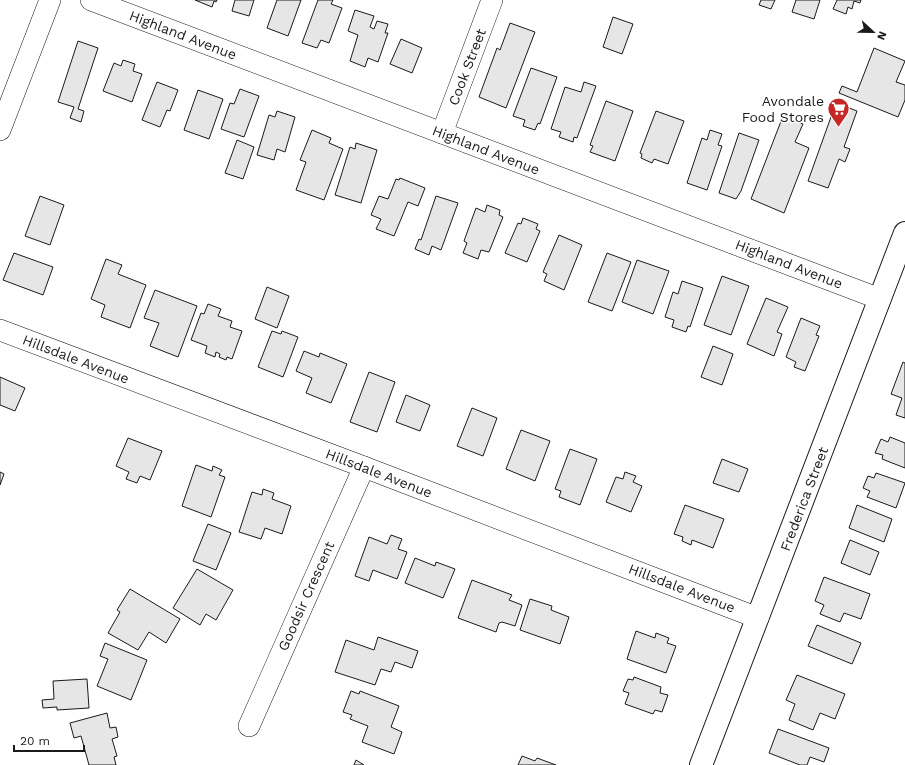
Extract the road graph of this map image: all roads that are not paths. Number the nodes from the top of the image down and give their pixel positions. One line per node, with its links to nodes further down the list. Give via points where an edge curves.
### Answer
1 (50, 0): 4 (street)
2 (91, 0): 5 (street, Highland Avenue)
3 (492, 0): 5 (street, Cook Street)
4 (0, 130)
5 (442, 134): 7 (street, Highland Avenue)
6 (905, 233): 7 (street, Frederica Street)
7 (880, 299): 10 (street, Frederica Street)
8 (0, 330): 9 (street, Hillsdale Avenue)
9 (364, 467): 10 (street, Hillsdale Avenue); 11 (street, Goodsir Crescent)
10 (758, 618): 12 (street, Frederica Street)
11 (249, 726)
12 (701, 765)

